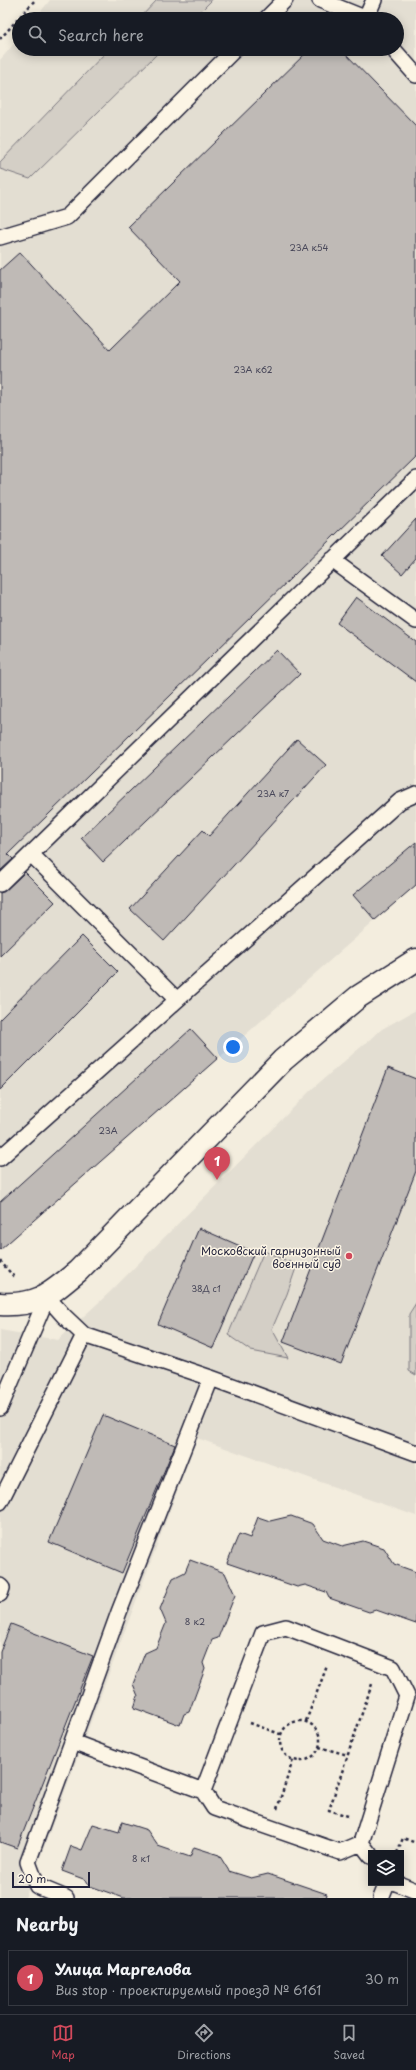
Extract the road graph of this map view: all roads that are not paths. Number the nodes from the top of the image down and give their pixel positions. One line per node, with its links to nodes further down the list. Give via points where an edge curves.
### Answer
1 (285, 0): 4 (lane)
2 (320, 0): 5 (lane)
3 (374, 0): 6 (lane)
4 (273, 12)
5 (351, 12)
6 (369, 12)
7 (228, 56): 10 (lane, via 67,217)
8 (400, 56): 9 (lane)
9 (416, 74)
10 (0, 237)
11 (415, 483): 12 (lane)
12 (332, 560): 13 (lane); 15 (lane)
13 (416, 621)
14 (416, 794): 18 (lane, via 400,801)
15 (31, 854): 16 (lane); 18 (lane)
16 (0, 884)
17 (416, 960): 20 (street, via 358,997 283,1060 78,1271)
18 (177, 1000): 19 (lane)
19 (0, 1158)
20 (47, 1296): 21 (street, via 18,1305); 22 (lane); 24 (lane)
21 (0, 1304)
22 (84, 1335): 23 (lane); 26 (lane)
23 (211, 1378): 25 (lane); 29 (lane, via 119,1612)
24 (0, 1408)
25 (416, 1453)
26 (0, 1502)
27 (0, 1586): 28 (lane)
28 (0, 1594)
29 (72, 1742): 30 (lane); 36 (lane, via 28,1862)
30 (203, 1791): 31 (lane, via 214,1808 340,1852); 31 (lane, via 263,1633 286,1627 393,1668 407,1696)
31 (362, 1843): 32 (lane)
32 (368, 1852)
33 (386, 1886): 38 (lane)
34 (404, 1886): 35 (lane)
35 (416, 1891)
36 (34, 1892): 37 (lane)
37 (66, 1898)
38 (381, 1898)

